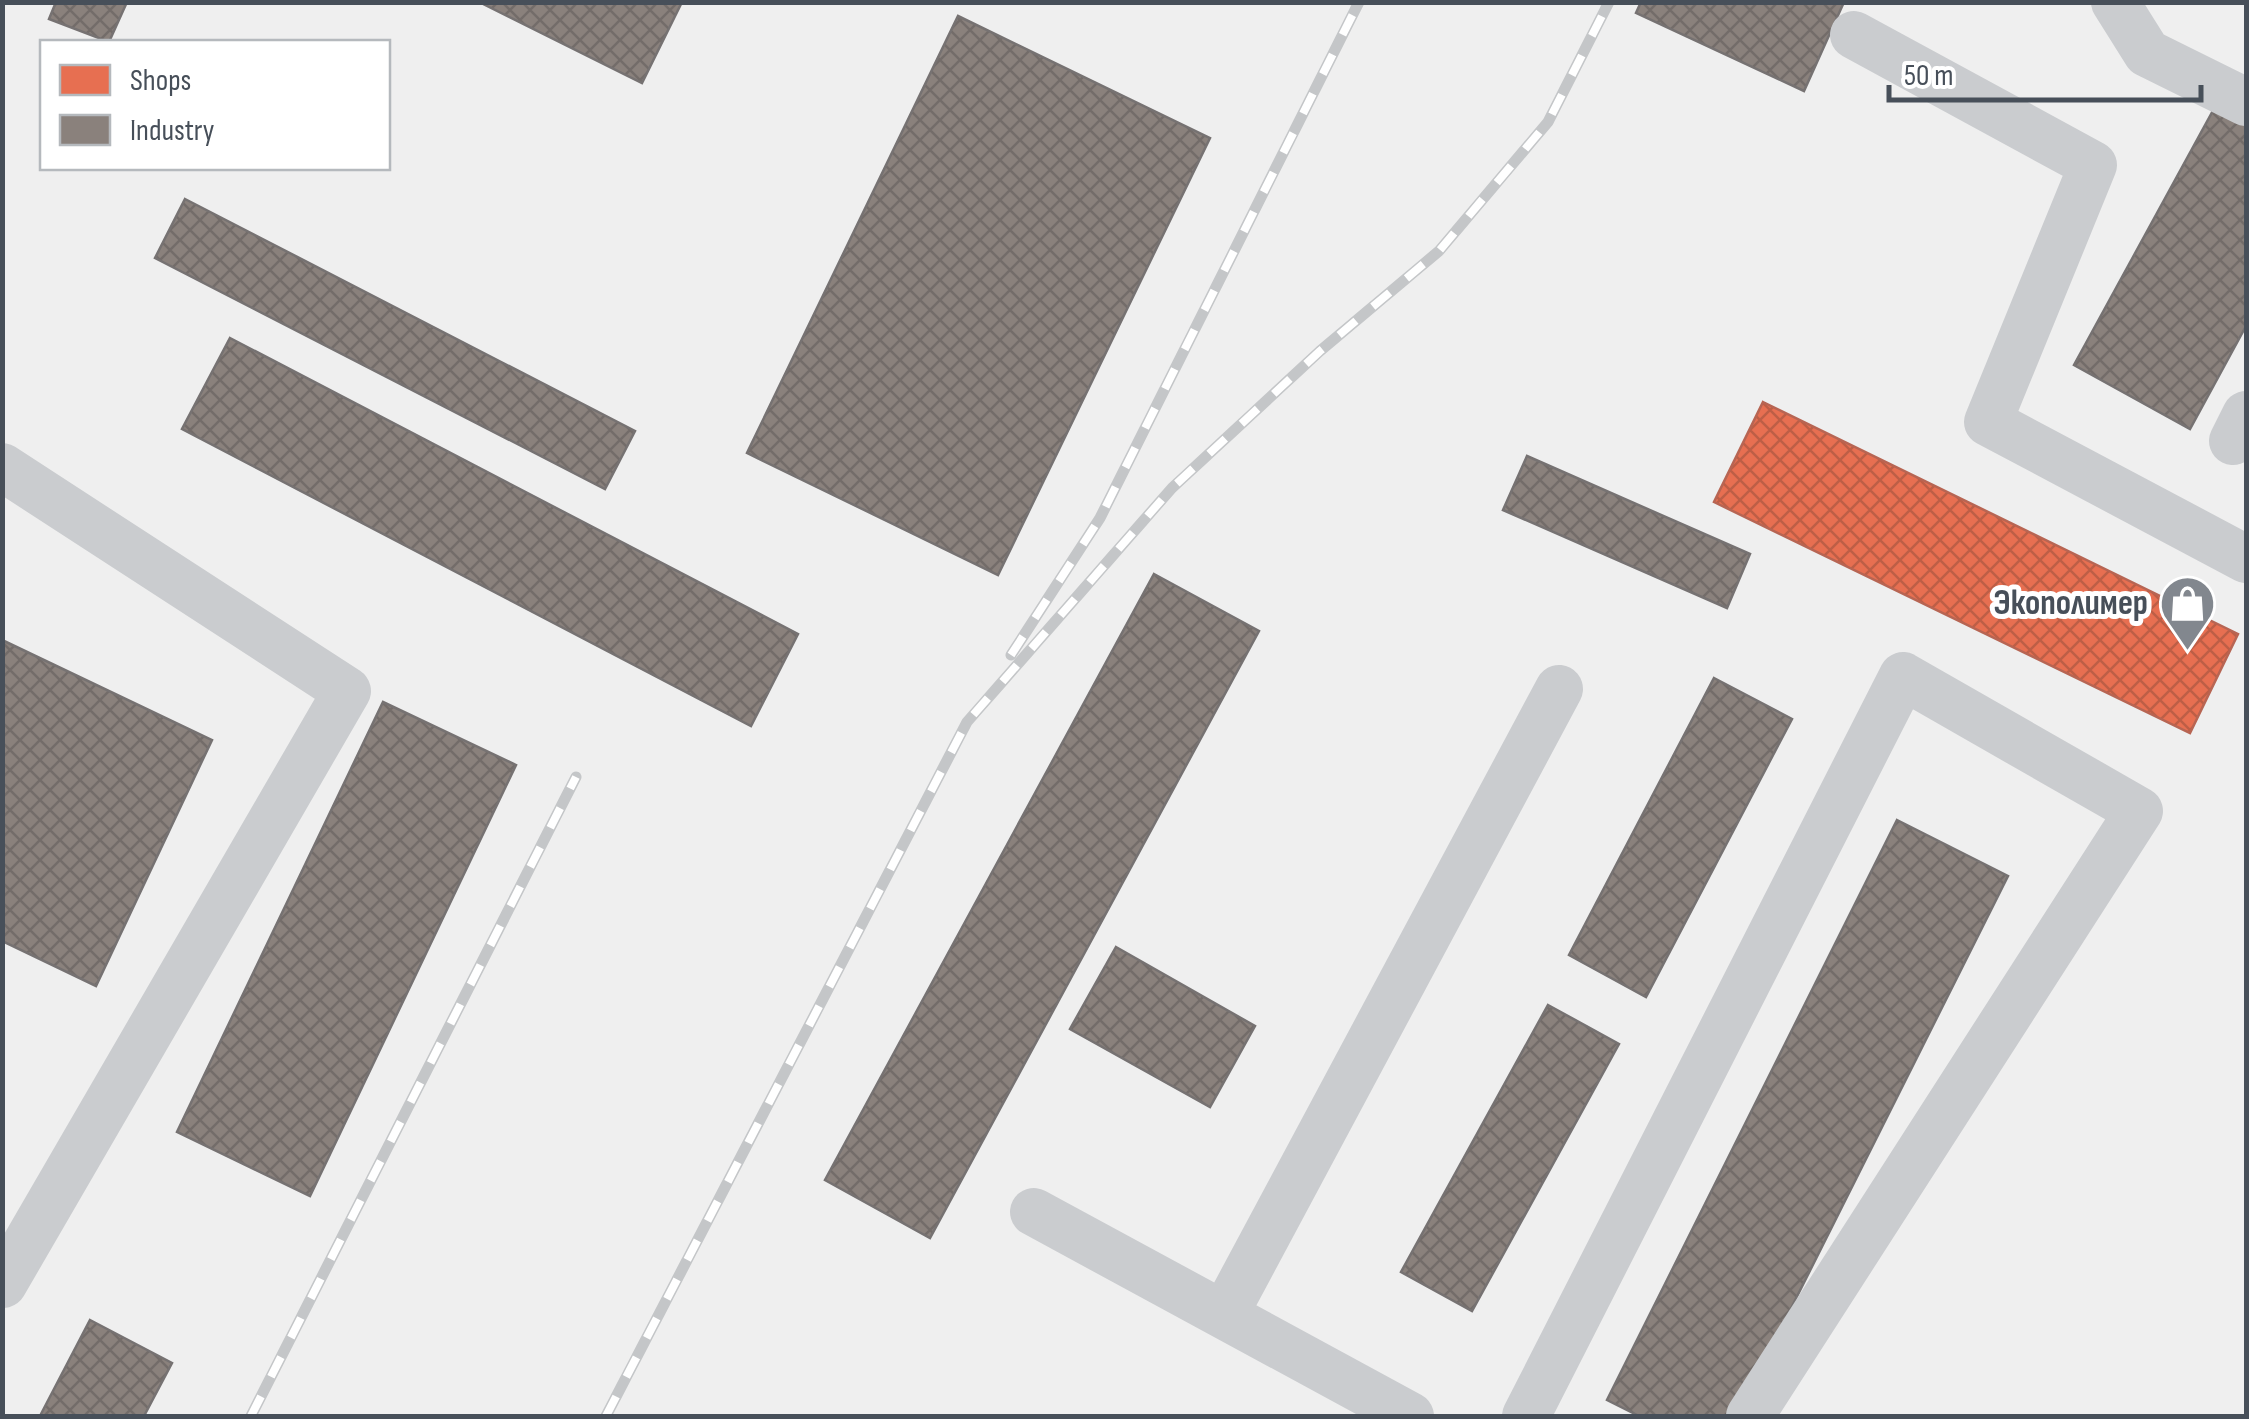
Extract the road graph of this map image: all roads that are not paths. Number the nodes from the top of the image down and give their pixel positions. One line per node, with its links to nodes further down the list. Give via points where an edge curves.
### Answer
1 (2115, 2): 3 (lane, via 2147,53)
2 (1854, 35): 5 (lane, via 2094,165 1988,422)
3 (2246, 102)
4 (2, 468): 8 (lane, via 347,691)
5 (2246, 558)
6 (1559, 689): 9 (lane)
7 (1034, 1212): 9 (lane)
8 (3, 1284)
9 (1224, 1315): 10 (lane)
10 (1410, 1416)
11 (1526, 1416): 12 (lane, via 1903,676 2139,812)
12 (1750, 1416)

